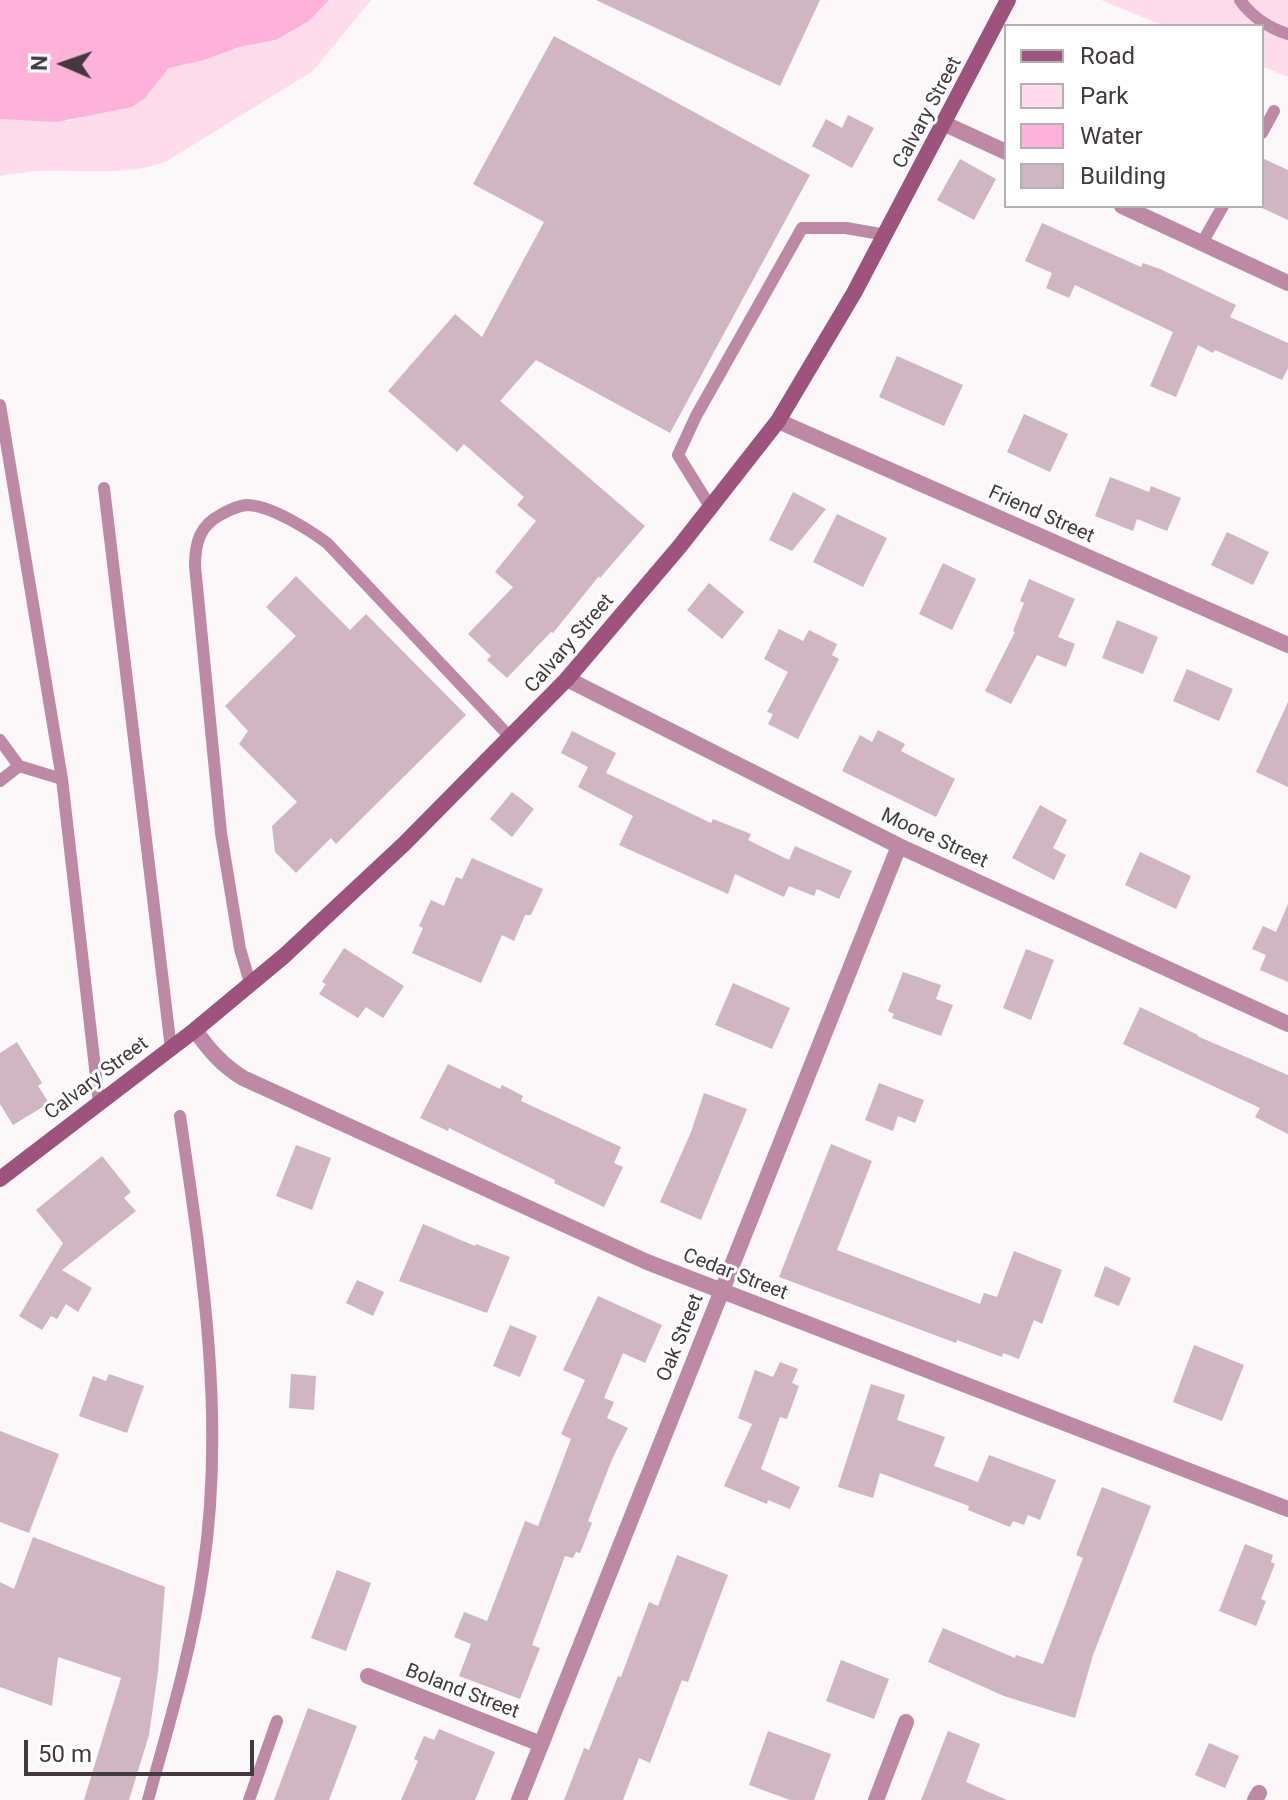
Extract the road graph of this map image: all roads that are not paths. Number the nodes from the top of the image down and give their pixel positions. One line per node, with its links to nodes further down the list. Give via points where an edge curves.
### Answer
1 (1008, 0): 5 (street, Calvary Street)
2 (1240, 0): 3 (lane, via 1248,12)
3 (1288, 34)
4 (1274, 111): 6 (lane)
5 (945, 124): 7 (street); 10 (street, Calvary Street)
6 (1264, 129)
7 (1004, 151)
8 (1126, 208): 11 (street)
9 (1222, 208): 11 (lane)
10 (886, 235): 14 (street, Calvary Street); 16 (lane, via 802,228 678,455)
11 (1202, 243): 12 (street)
12 (1288, 283)
13 (0, 405): 22 (lane)
14 (778, 421): 16 (street, Calvary Street); 17 (street, Friend Street)
15 (104, 488): 28 (lane)
16 (711, 508): 18 (street, Calvary Street)
17 (1288, 645)
18 (567, 679): 19 (street, Calvary Street); 24 (street, Moore Street)
19 (511, 738): 25 (street, Calvary Street, via 404,844); 25 (lane, via 308,529 247,505 202,528 195,566 221,833)
20 (0, 740): 21 (lane)
21 (19, 766): 22 (lane); 23 (lane)
22 (62, 779): 29 (lane)
23 (0, 781)
24 (899, 846): 26 (street, Moore Street); 32 (street, Oak Street)
25 (250, 983): 27 (street, Calvary Street)
26 (1288, 1024)
27 (195, 1030): 28 (street, Calvary Street); 32 (street, Cedar Street, via 226,1067 243,1078)
28 (171, 1049): 29 (street, Calvary Street)
29 (99, 1103): 31 (street, Calvary Street)
30 (180, 1116): 38 (lane, via 211,1368 212,1461 203,1569)
31 (0, 1179)
32 (721, 1292): 33 (street, Cedar Street); 37 (street, Oak Street)
33 (1288, 1509)
34 (368, 1676): 37 (street, Boland Street)
35 (277, 1721): 39 (lane)
36 (906, 1722): 41 (street)
37 (541, 1744): 40 (street, Oak Street)
38 (148, 1800)
39 (249, 1800)
40 (519, 1800)
41 (876, 1800)

